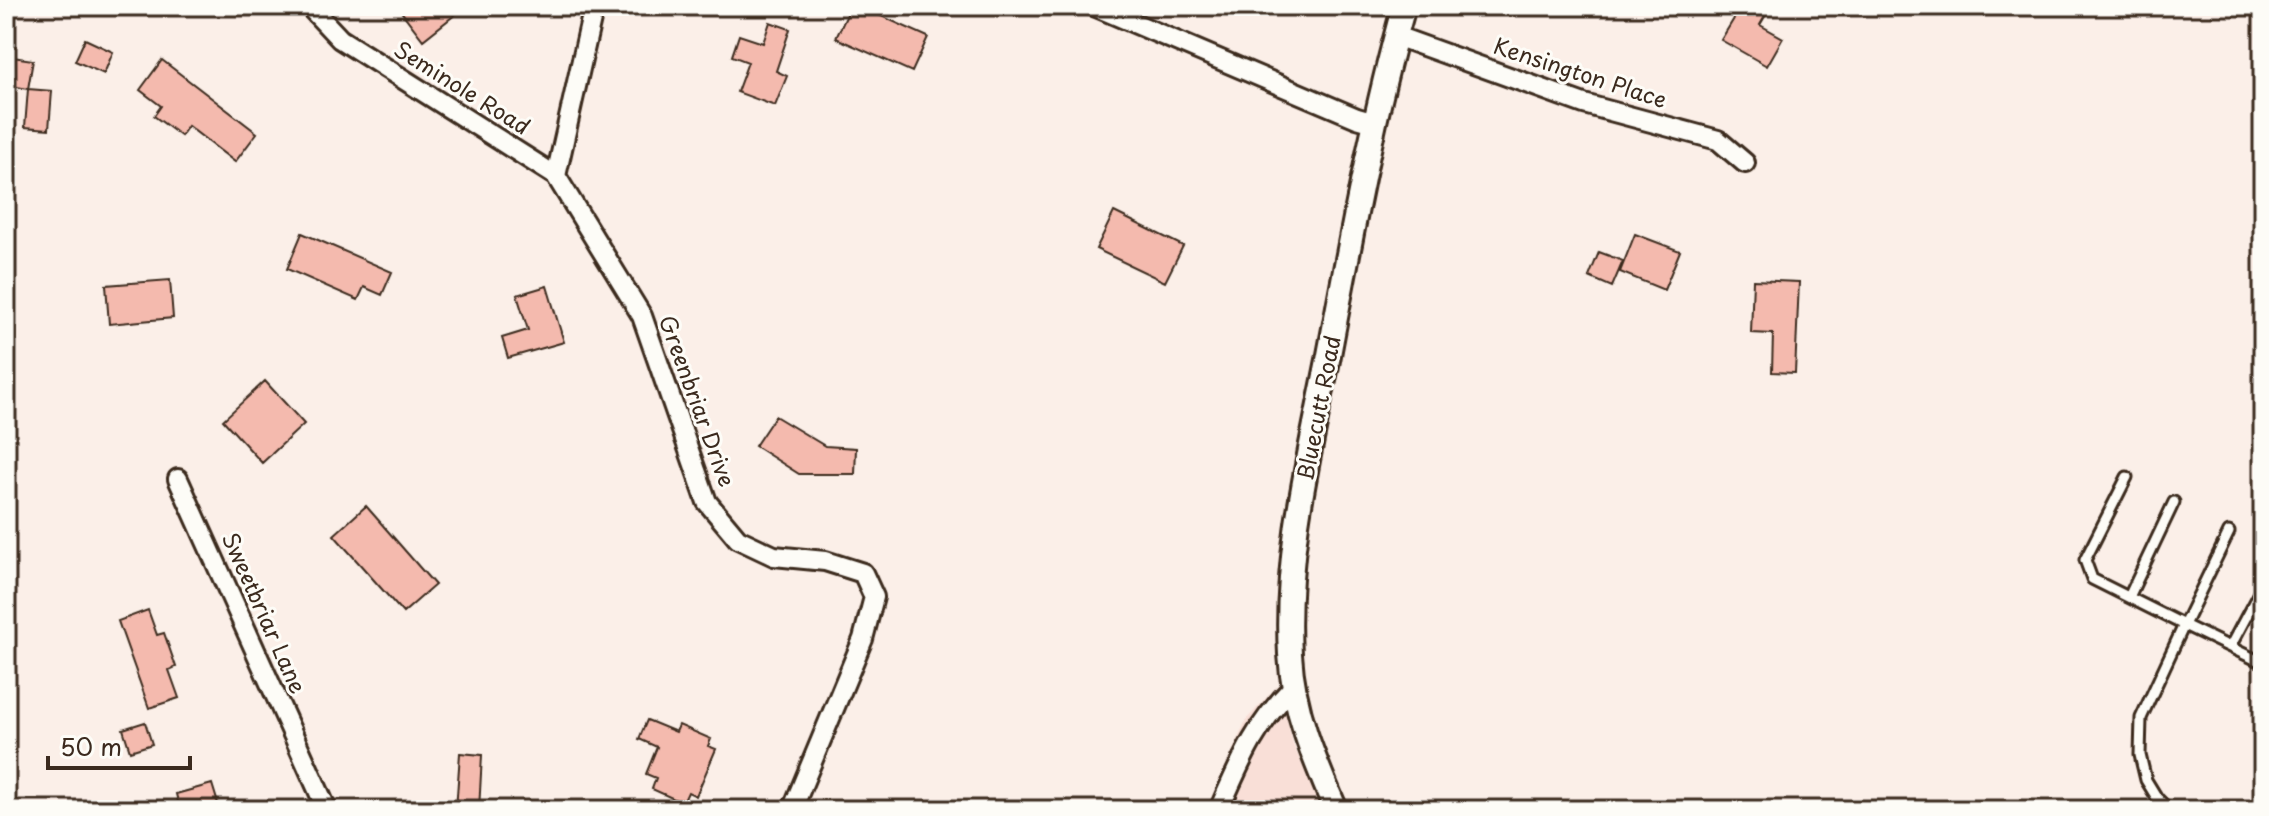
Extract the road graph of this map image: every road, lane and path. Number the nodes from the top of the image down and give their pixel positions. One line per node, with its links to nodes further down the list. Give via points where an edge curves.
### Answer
1 (309, 6): 8 (street, Seminole Road, via 340,39)
2 (594, 6): 8 (street)
3 (1094, 6): 6 (street)
4 (1404, 6): 5 (street, Bluecutt Road)
5 (1396, 36): 6 (street, Bluecutt Road); 7 (street, Kensington Place, via 1584,104 1718,140)
6 (1375, 123): 18 (street, Bluecutt Road, via 1298,522 1289,610)
7 (1745, 163)
8 (556, 176): 20 (street, Greenbriar Drive, via 642,316 707,502 738,539 774,556 825,561 863,573 874,597 863,639)
9 (2127, 477): 14 (lane, via 2085,560 2092,579)
10 (178, 479): 19 (street, Sweetbriar Lane)
11 (2174, 502): 14 (lane)
12 (2229, 532): 15 (lane)
13 (2263, 585): 16 (lane)
14 (2129, 597): 15 (lane)
15 (2184, 625): 16 (lane); 23 (lane, via 2141,718 2146,780)
16 (2230, 647): 17 (lane)
17 (2263, 663)
18 (1294, 686): 21 (street, via 1251,739); 22 (street, Bluecutt Road, via 1312,756)
19 (327, 810)
20 (792, 810)
21 (1219, 810)
22 (1336, 810)
23 (2169, 810)

